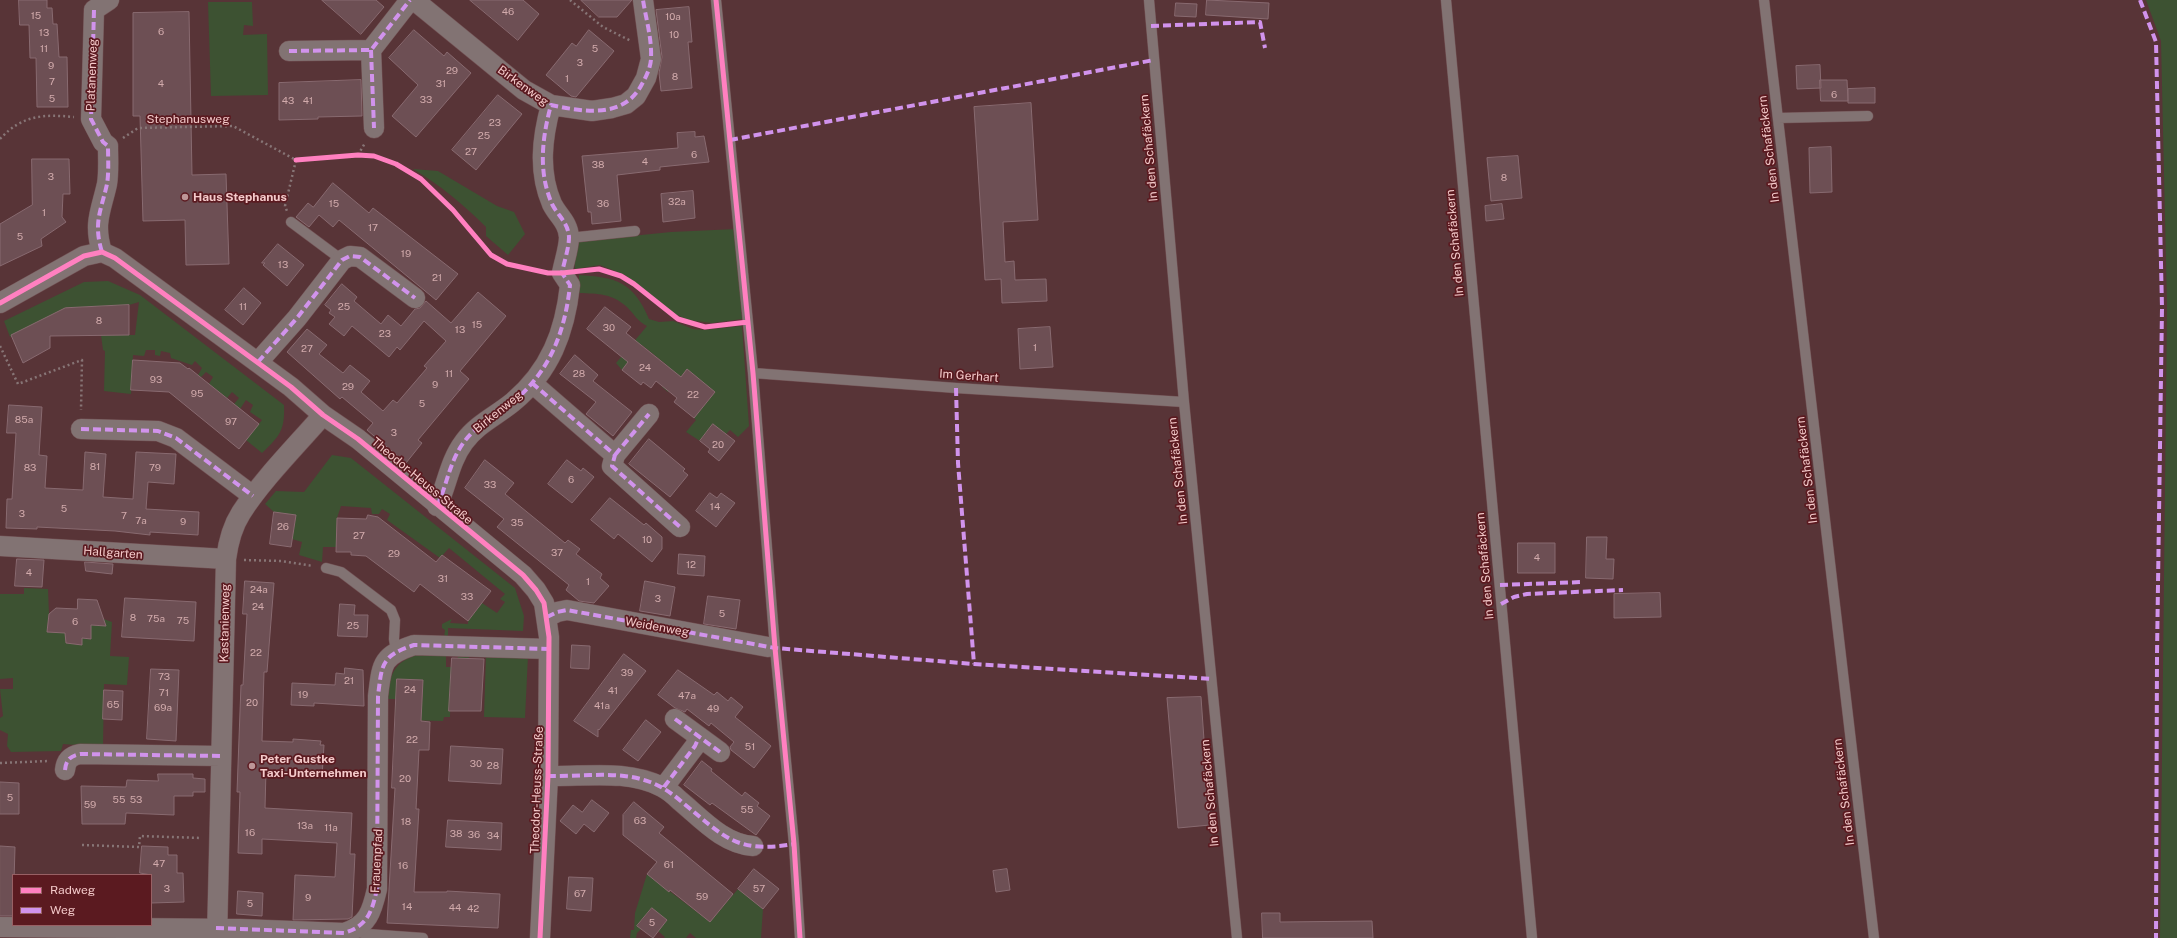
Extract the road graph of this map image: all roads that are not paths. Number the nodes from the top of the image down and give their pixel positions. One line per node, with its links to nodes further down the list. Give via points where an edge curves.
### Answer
1 (410, 0): 9 (street)
2 (414, 0): 11 (street, Birkenweg, via 524,90)
3 (643, 0): 11 (street, via 651,59 646,78 636,96 626,104 592,111)
4 (716, 0): 23 (lane)
5 (1149, 0): 25 (lane, In den Schafäckern)
6 (1446, 0): 55 (lane, In den Schafäckern)
7 (1764, 0): 13 (lane, In den Schafäckern)
8 (96, 3): 18 (street, Platanenweg, via 90,119 108,146 107,183 98,214 98,239)
9 (371, 50): 10 (street); 14 (street)
10 (289, 51)
11 (551, 105): 17 (street, Birkenweg, via 544,130 544,176 549,198 566,223)
12 (1868, 116): 13 (lane)
13 (1778, 118): 56 (lane, In den Schafäckern)
14 (374, 128)
15 (291, 222): 19 (lane)
16 (635, 231): 17 (lane)
17 (569, 238): 24 (street, Birkenweg, via 562,273 570,285 562,332)
18 (102, 252): 21 (street, via 84,256); 22 (street, Theodor-Heuss-Straße, via 115,258)
19 (342, 260): 20 (street, via 350,256 360,258); 22 (street, via 297,318)
20 (415, 298)
21 (0, 303)
22 (258, 362): 27 (street, Theodor-Heuss-Straße)
23 (753, 373): 25 (lane, Im Gerhart); 53 (lane)
24 (532, 383): 29 (street, Birkenweg); 31 (street, Birkenweg, via 512,403 484,421 464,442 451,464)
25 (1184, 402): 54 (lane, In den Schafäckern)
26 (649, 414): 29 (street)
27 (323, 415): 30 (street, Kastanienweg); 31 (street, Theodor-Heuss-Straße, via 358,440)
28 (81, 429): 30 (street, via 158,431 176,438)
29 (615, 455): 32 (street, via 612,466)
30 (253, 496): 34 (street, Kastanienweg, via 240,514 232,533)
31 (437, 506): 36 (street, Theodor-Heuss-Straße, via 523,575 544,603)
32 (680, 527)
33 (0, 546): 34 (street, Hallgarten)
34 (226, 560): 43 (street, Kastanienweg)
35 (326, 568): 39 (lane, via 341,572 391,610 395,620)
36 (547, 617): 37 (street, Weidenweg, via 566,610); 38 (street, Theodor-Heuss-Straße)
37 (768, 647)
38 (550, 649): 39 (street, via 414,645); 45 (street, Theodor-Heuss-Straße)
39 (396, 651): 49 (street, Frauenpfad, via 388,658 381,671 378,696 377,888 368,917)
40 (675, 719): 41 (street)
41 (699, 737): 42 (street); 46 (street)
42 (720, 752)
43 (221, 756): 44 (street, via 89,753 72,755); 50 (street, Kastanienweg)
44 (66, 765)
45 (548, 776): 46 (street, Theodor-Heuss-Straße, via 616,775 649,781); 52 (street, Theodor-Heuss-Straße)
46 (664, 787): 47 (street, Theodor-Heuss-Straße, via 728,839 742,845)
47 (753, 846)
48 (0, 927): 50 (street)
49 (354, 931): 50 (street); 51 (lane)
50 (217, 933)
51 (423, 938)
52 (540, 938)
53 (800, 938)
54 (1237, 938)
55 (1532, 938)
56 (1874, 938)

